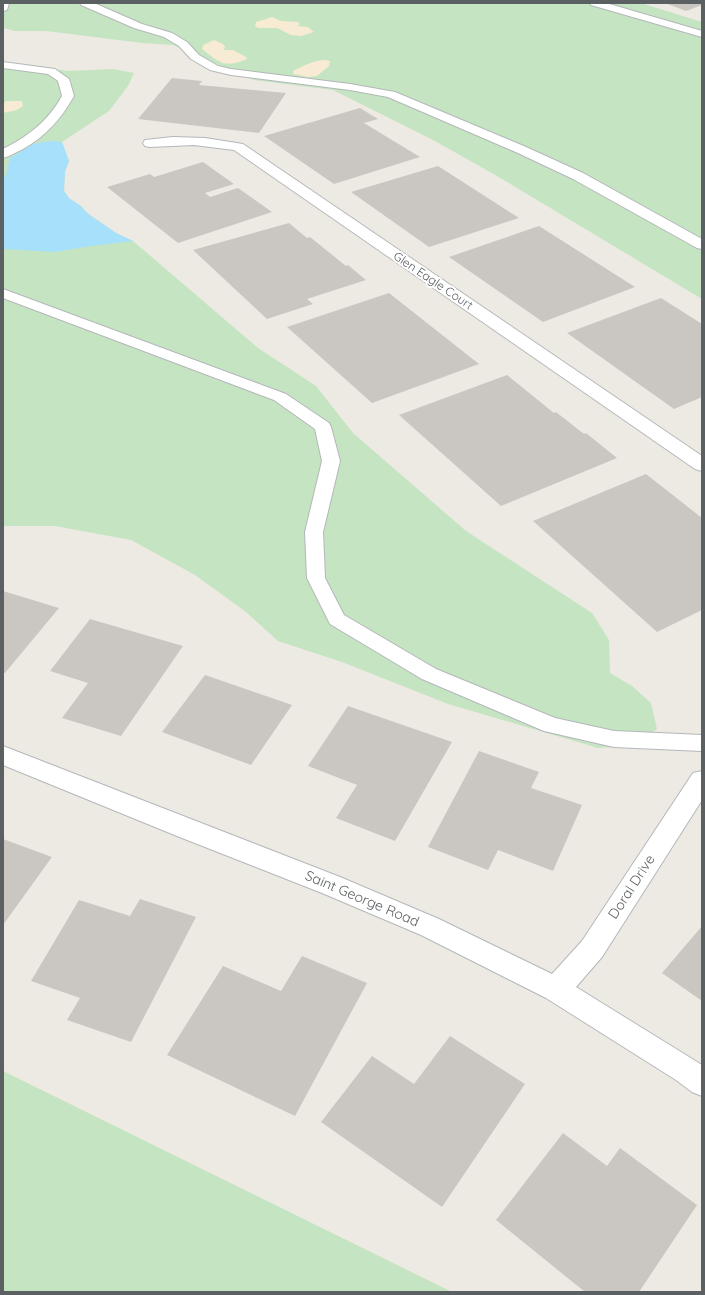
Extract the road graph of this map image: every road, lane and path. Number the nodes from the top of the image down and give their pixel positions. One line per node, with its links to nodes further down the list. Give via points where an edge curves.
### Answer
1 (4, 3): 4 (lane)
2 (85, 3): 9 (lane, via 138,26 168,35 184,44 195,57 214,68 391,94 522,150 584,180)
3 (595, 3): 5 (lane)
4 (3, 8)
5 (702, 34)
6 (3, 65): 8 (lane, via 51,71 62,79 68,96 48,127)
7 (150, 143): 11 (street, Glen Eagle Court, via 184,140 238,147)
8 (3, 154)
9 (702, 245)
10 (3, 293): 12 (lane, via 280,397 323,427 330,461 314,532 316,578 338,619 429,674 551,724 614,739)
11 (702, 465)
12 (702, 743)
13 (3, 755): 15 (street, Saint George Road, via 331,885 430,927)
14 (702, 780): 15 (street, Doral Drive, via 592,949)
15 (556, 989): 16 (street, Saint George Road)
16 (702, 1082)

